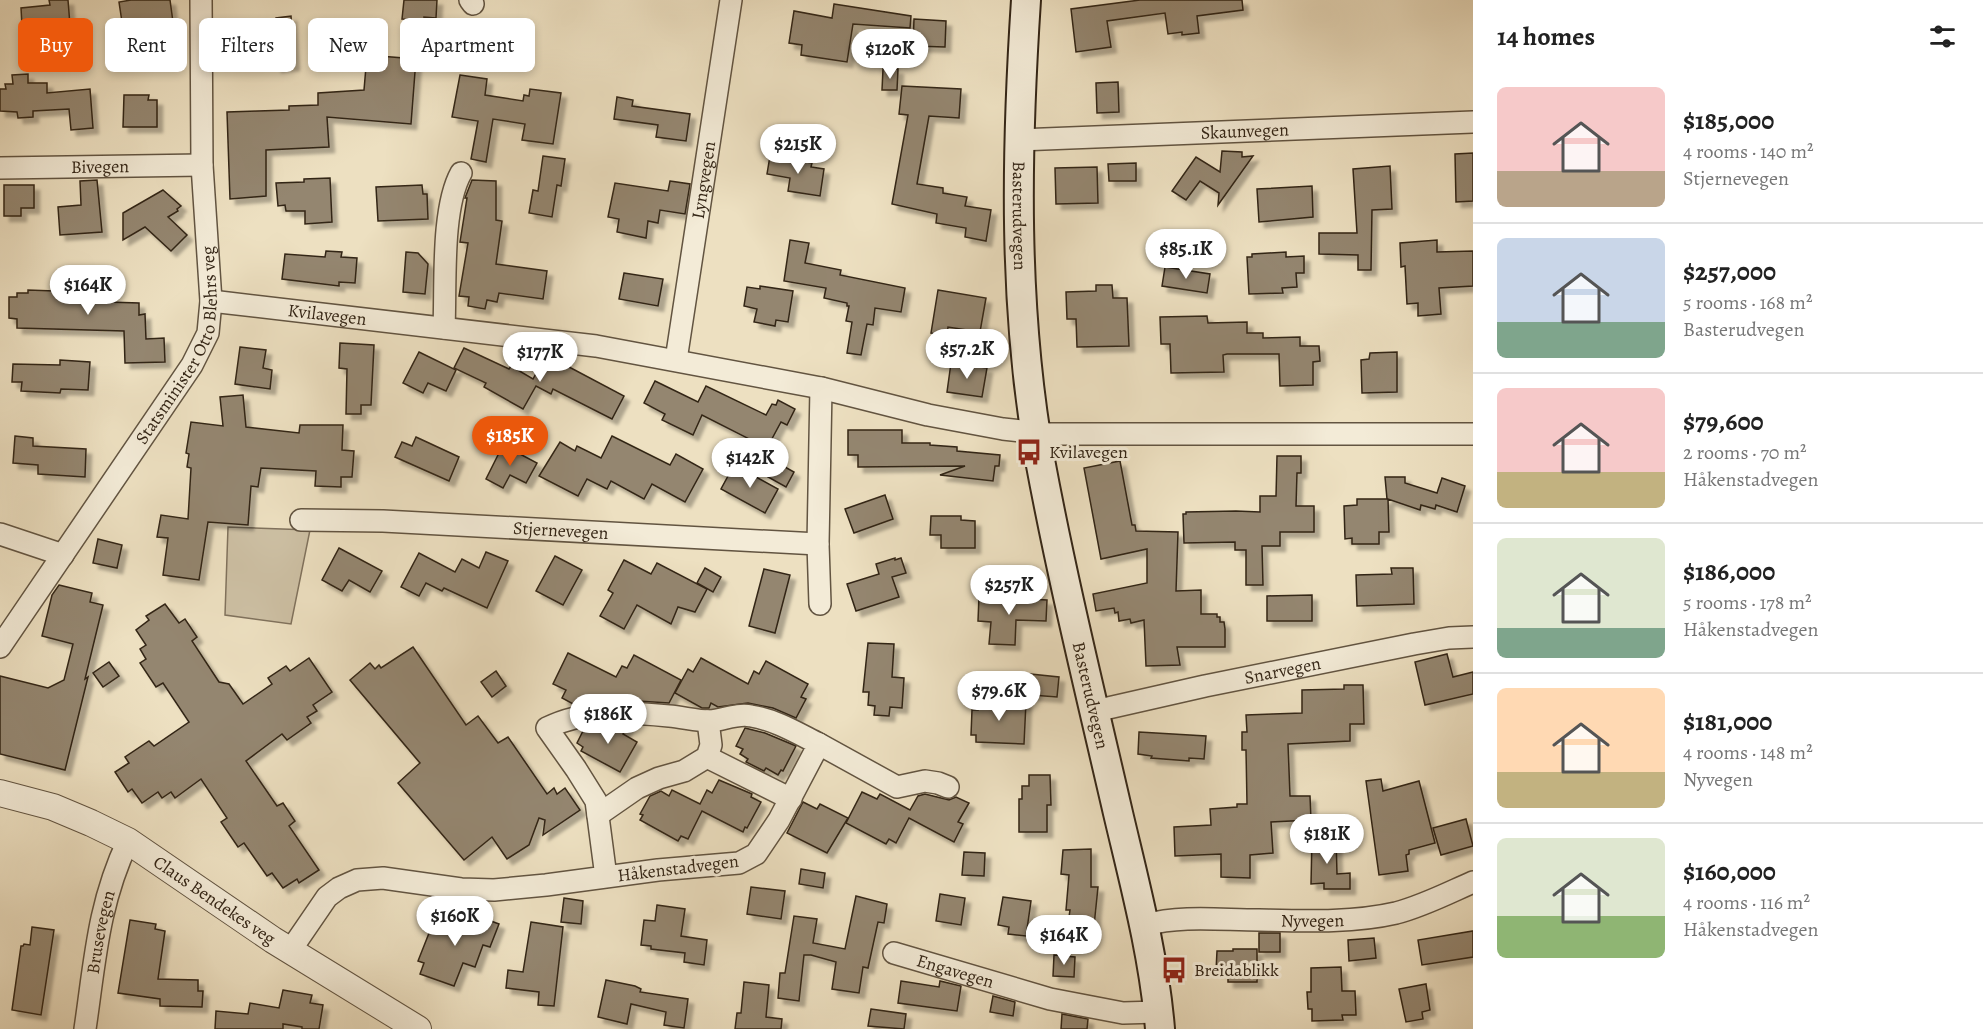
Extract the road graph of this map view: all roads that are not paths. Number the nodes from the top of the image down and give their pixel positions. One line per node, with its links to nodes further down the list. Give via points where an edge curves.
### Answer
1 (201, 0): 6 (street, Statsminister Otto Blehrs veg)
2 (731, 0): 11 (street, Lyngvegen)
3 (1026, 0): 5 (main road, Basterudvegen)
4 (1473, 122): 5 (street, Skaunvegen)
5 (1019, 140): 13 (main road, Basterudvegen, via 1022,299)
6 (202, 165): 7 (street, Bivegen); 9 (street, Statsminister Otto Blehrs veg)
7 (0, 168)
8 (461, 173): 10 (street, via 452,192 450,209)
9 (211, 302): 10 (street, Kvilavegen); 18 (street, Statsminister Otto Blehrs veg, via 208,333 192,365)
10 (444, 328): 11 (street, Kvilavegen)
11 (676, 360): 12 (street, Kvilavegen)
12 (820, 388): 13 (street, Kvilavegen, via 928,415); 17 (street)
13 (1036, 433): 14 (street, Kvilavegen); 22 (main road, Basterudvegen)
14 (1473, 434)
15 (301, 520): 17 (street, Stjernevegen)
16 (0, 534): 18 (street)
17 (818, 544): 19 (street)
18 (63, 555): 21 (street, Statsminister Otto Blehrs veg)
19 (820, 604)
20 (1473, 637): 22 (street, Snarvegen, via 1414,644)
21 (0, 647)
22 (1095, 711): 33 (main road, Basterudvegen)
23 (708, 721): 24 (street, Håkenstadvegen, via 747,715 772,720); 25 (street, via 711,745); 29 (street, Håkenstadvegen, via 616,713 585,715 547,728 596,801)
24 (819, 744): 26 (street, Håkenstadvegen, via 897,787 925,781); 28 (street, Håkenstadvegen)
25 (707, 757): 28 (street); 29 (street, via 684,771 637,788)
26 (948, 787)
27 (0, 793): 30 (street, Claus Bendekes veg, via 53,807)
28 (791, 798): 31 (street, Håkenstadvegen, via 756,854 739,863)
29 (598, 815): 31 (street, Håkenstadvegen)
30 (128, 841): 34 (street, Claus Bendekes veg); 37 (street, Brusevegen, via 101,916)
31 (606, 877): 34 (street, Håkenstadvegen, via 478,891 383,878 357,880 327,897)
32 (1473, 882): 33 (street, Nyvegen, via 1414,907 1366,918 1174,919)
33 (1145, 925): 36 (main road, Basterudvegen)
34 (290, 951): 38 (street, Claus Bendekes veg)
35 (894, 953): 36 (street, Engavegen, via 1050,999)
36 (1159, 1020)
37 (85, 1029)
38 (418, 1029)

